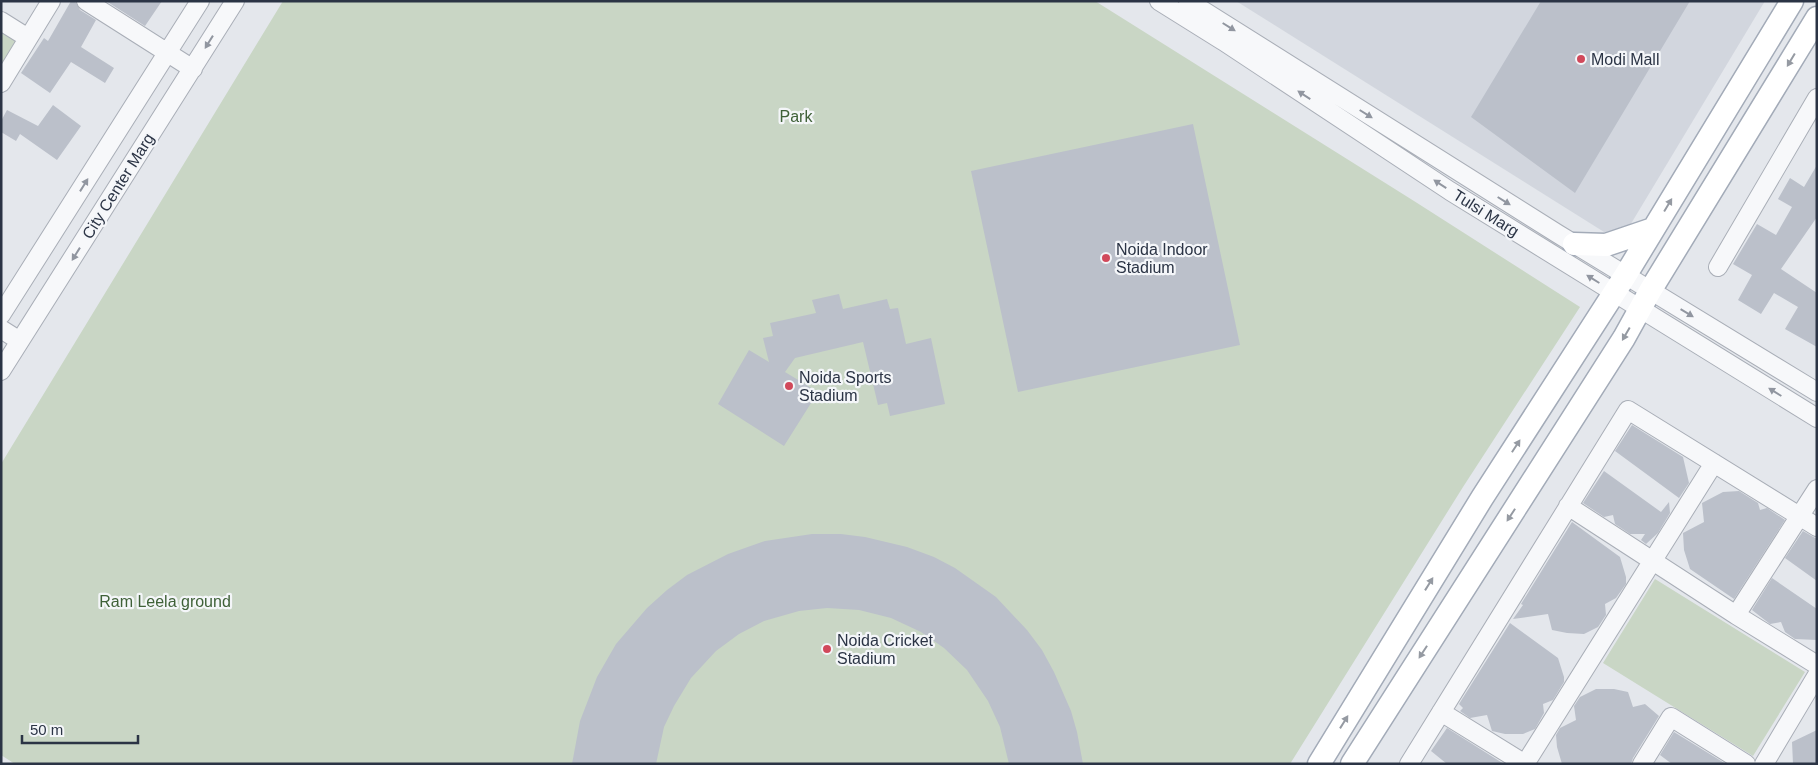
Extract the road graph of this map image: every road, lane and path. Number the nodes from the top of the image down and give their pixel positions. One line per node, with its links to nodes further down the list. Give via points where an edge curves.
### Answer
1 (51, 1): 10 (street)
2 (86, 1): 11 (street)
3 (200, 1): 11 (street, City Center Marg)
4 (235, 1): 12 (street, City Center Marg, one-way to 12)
5 (1159, 1): 18 (street, Tulsi Marg, one-way to 5, via 1450,191)
6 (1188, 1): 16 (street, Tulsi Marg, one-way to 16)
7 (1792, 1): 15 (main road, one-way to 7)
8 (1817, 18): 19 (main road, one-way to 19)
9 (1, 21): 10 (street)
10 (28, 38): 13 (street)
11 (168, 53): 12 (street); 20 (street, City Center Marg, one-way to 11)
12 (193, 69): 22 (street, City Center Marg, one-way to 22)
13 (1, 83)
14 (1817, 98): 17 (street)
15 (1653, 229): 16 (main road, via 1606,245); 18 (main road)
16 (1574, 244): 18 (street, Tulsi Marg)
17 (1718, 267)
18 (1620, 284): 19 (street, Tulsi Marg); 36 (main road, one-way to 18, via 1482,498)
19 (1646, 300): 24 (street, Tulsi Marg, one-way to 24); 25 (street, Tulsi Marg, one-way to 19); 37 (main road, one-way to 37)
20 (1, 315)
21 (1, 329): 22 (street)
22 (20, 341): 23 (street, City Center Marg)
23 (1, 371)
24 (1817, 392)
25 (1817, 418)
26 (1714, 463): 28 (street, via 1628,410); 29 (street); 31 (street)
27 (1817, 489): 29 (street)
28 (1568, 506): 31 (street); 35 (street)
29 (1800, 516): 30 (street); 32 (street)
30 (1817, 527)
31 (1653, 560): 32 (street); 35 (street, via 1525,764)
32 (1736, 615): 33 (street)
33 (1817, 664)
34 (1817, 675): 41 (street)
35 (1441, 712): 38 (street)
36 (1319, 764)
37 (1352, 764)
38 (1409, 764)
39 (1642, 764): 40 (street, via 1671,718)
40 (1746, 764)
41 (1764, 764)

